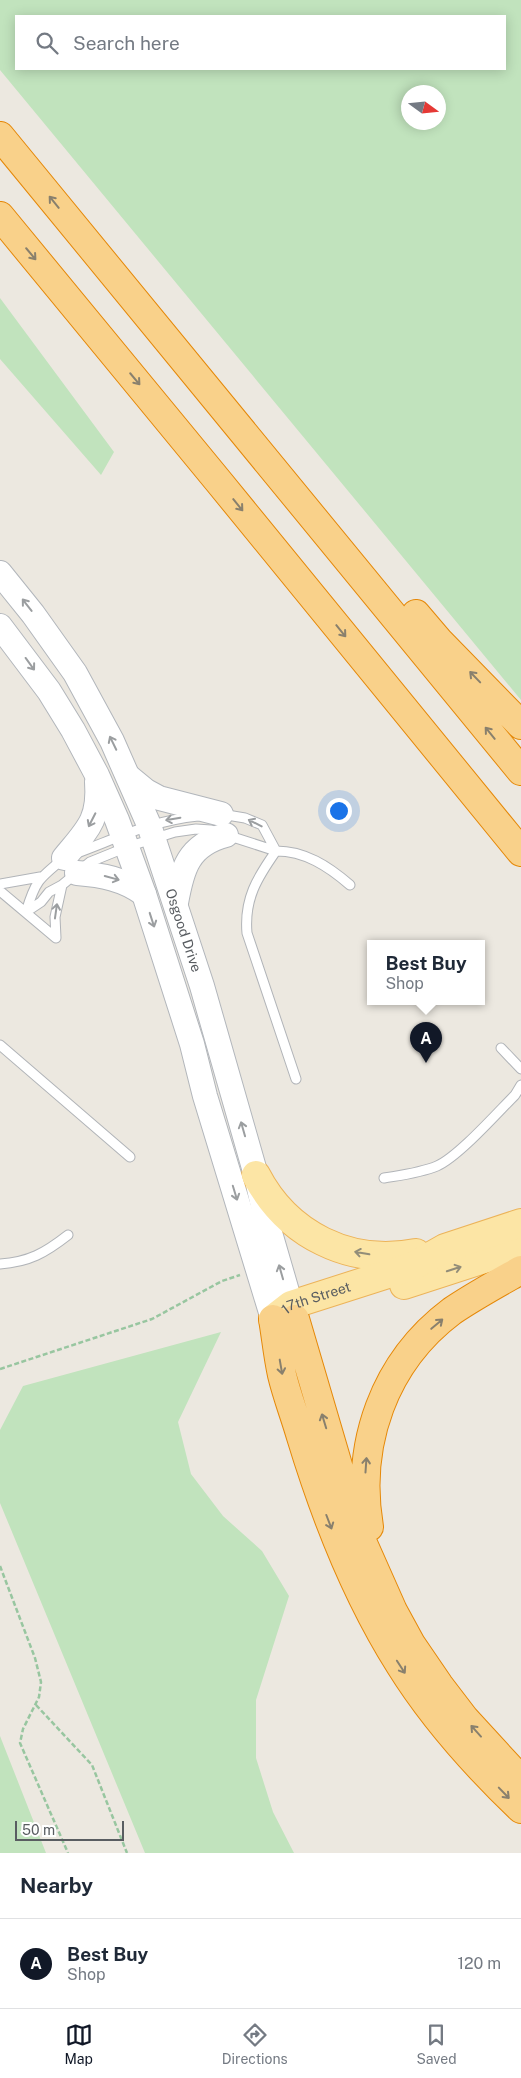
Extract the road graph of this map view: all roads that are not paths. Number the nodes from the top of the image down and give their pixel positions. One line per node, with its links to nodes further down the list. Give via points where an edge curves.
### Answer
1 (0, 136): 3 (highway, one-way to 1)
2 (0, 216): 14 (highway, one-way to 14)
3 (94, 250): 6 (highway, one-way to 3, via 439,641 193,354); 7 (highway, one-way to 3)
4 (0, 573): 9 (main road, Osgood Drive, one-way to 4, via 75,673 34,614)
5 (0, 626): 8 (main road, Osgood Drive, one-way to 8, via 48,691)
6 (521, 725)
7 (521, 771)
8 (97, 775): 12 (main road, Osgood Drive); 15 (main road, one-way to 15, via 98,800 92,822)
9 (129, 777): 10 (main road, via 159,798); 11 (main road, Osgood Drive)
10 (224, 824): 11 (lane, via 211,830); 11 (lane, one-way to 11, via 171,819); 13 (lane); 13 (lane, one-way to 10, via 262,825 245,818); 21 (main road, via 185,865)
11 (151, 832): 12 (lane); 12 (lane); 21 (main road, Osgood Drive)
12 (124, 841): 15 (lane); 15 (lane); 20 (main road, Osgood Drive)
13 (276, 850): 18 (lane, via 309,857 333,870); 26 (lane, via 248,902 247,933)
14 (521, 852)
15 (68, 872): 16 (lane); 20 (main road, one-way to 20, via 96,874 121,881); 22 (lane, via 41,902); 22 (lane, one-way to 15, via 56,938 55,917)
16 (40, 877): 17 (lane); 22 (lane)
17 (0, 884)
18 (350, 885)
19 (0, 891): 22 (lane)
20 (144, 894): 37 (main road, Osgood Drive, one-way to 37, via 259,1269)
21 (176, 908): 29 (main road, Osgood Drive, one-way to 21, via 202,986)
22 (26, 912)
23 (0, 1045): 28 (lane)
24 (501, 1048): 25 (lane)
25 (521, 1068)
26 (296, 1080)
27 (521, 1085): 30 (lane, via 515,1095 440,1165)
28 (130, 1157)
29 (256, 1175): 34 (main road, one-way to 29, via 397,1257 343,1250 327,1244 294,1224 266,1193); 37 (main road, Osgood Drive, one-way to 29)
30 (384, 1178)
31 (521, 1223): 34 (main road, 17th Street)
32 (68, 1235): 35 (lane, via 35,1257 18,1263)
33 (521, 1247): 37 (main road, 17th Street, one-way to 33)
34 (445, 1248): 37 (main road, 17th Street, via 413,1266)
35 (0, 1264)
36 (521, 1270): 38 (highway, one-way to 36, via 367,1518 365,1485 369,1438 381,1399 402,1364 430,1331 452,1312)
37 (286, 1314): 38 (highway, one-way to 37, via 356,1530); 40 (highway, one-way to 40, via 282,1375 328,1521 374,1622 400,1666 444,1726)
38 (380, 1582): 39 (highway, one-way to 38, via 439,1686 411,1644)
39 (521, 1780)
40 (521, 1809)

